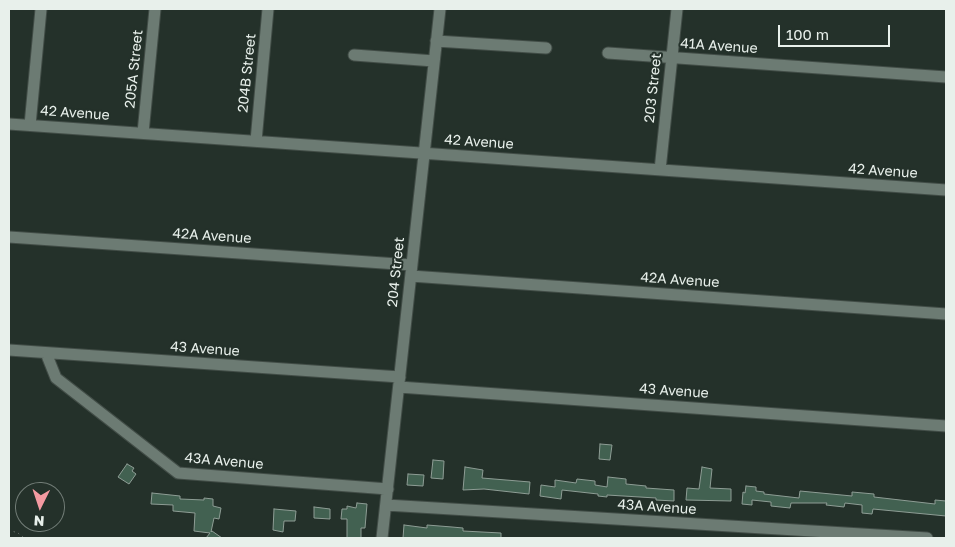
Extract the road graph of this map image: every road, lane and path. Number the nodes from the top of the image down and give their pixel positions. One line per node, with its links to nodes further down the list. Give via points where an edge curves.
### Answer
1 (41, 9): 14 (street)
2 (155, 9): 15 (street, 205A Street)
3 (268, 9): 16 (street, 204B Street)
4 (440, 9): 6 (street, 204 Street)
5 (677, 9): 10 (street, 203 Street)
6 (436, 41): 7 (street); 11 (street, 204 Street)
7 (546, 48)
8 (608, 53): 10 (street, 41A Avenue)
9 (354, 55): 11 (street)
10 (672, 58): 12 (street, 41A Avenue); 18 (street, 203 Street)
11 (434, 61): 17 (street, 204 Street)
12 (946, 77)
13 (9, 124): 14 (street, 42 Avenue)
14 (30, 125): 15 (street, 42 Avenue)
15 (143, 133): 16 (street, 42 Avenue)
16 (256, 141): 17 (street, 42 Avenue)
17 (424, 153): 18 (street, 42 Avenue); 21 (street, 204 Street)
18 (660, 170): 19 (street, 42 Avenue)
19 (946, 190)
20 (9, 236): 21 (street, 42A Avenue)
21 (412, 270): 22 (street, 42A Avenue); 25 (street, 204 Street)
22 (946, 314)
23 (9, 350): 24 (street, 43 Avenue)
24 (46, 353): 25 (street, 43 Avenue); 27 (street, 43A Avenue, via 56,378 178,473)
25 (399, 382): 26 (street, 43 Avenue); 27 (street, 204 Street)
26 (946, 426)
27 (388, 489): 28 (street, 204 Street)
28 (386, 505): 31 (street, 204 Street); 32 (street, 43A Avenue)
29 (9, 530): 30 (path)
30 (24, 538)
31 (382, 538)
32 (927, 538)

